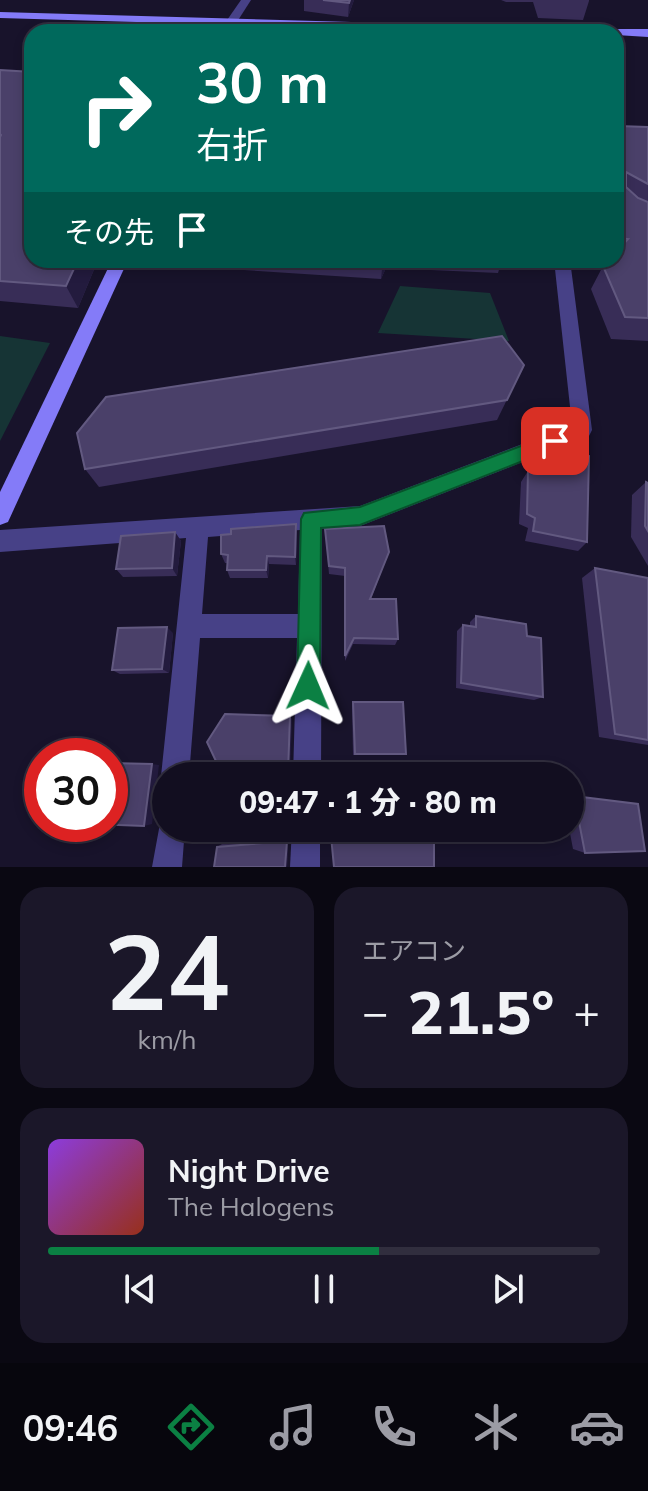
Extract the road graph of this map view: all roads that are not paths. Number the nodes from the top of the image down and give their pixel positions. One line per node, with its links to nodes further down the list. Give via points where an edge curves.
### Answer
1 (246, 0): 4 (street)
2 (0, 15): 3 (main road)
3 (172, 24)
4 (231, 24)
5 (624, 32): 6 (main road)
6 (648, 33)
7 (116, 268): 9 (main road)
8 (563, 268): 10 (street, via 582,430 360,516)
9 (0, 515)
10 (311, 519): 11 (street); 14 (street)
11 (198, 527): 12 (street); 13 (street)
12 (0, 541)
13 (189, 626): 14 (street); 15 (street)
14 (309, 626): 16 (street)
15 (176, 762)
16 (307, 762)
17 (170, 842): 19 (street)
18 (306, 842): 20 (street)
19 (167, 867)
20 (305, 867)

